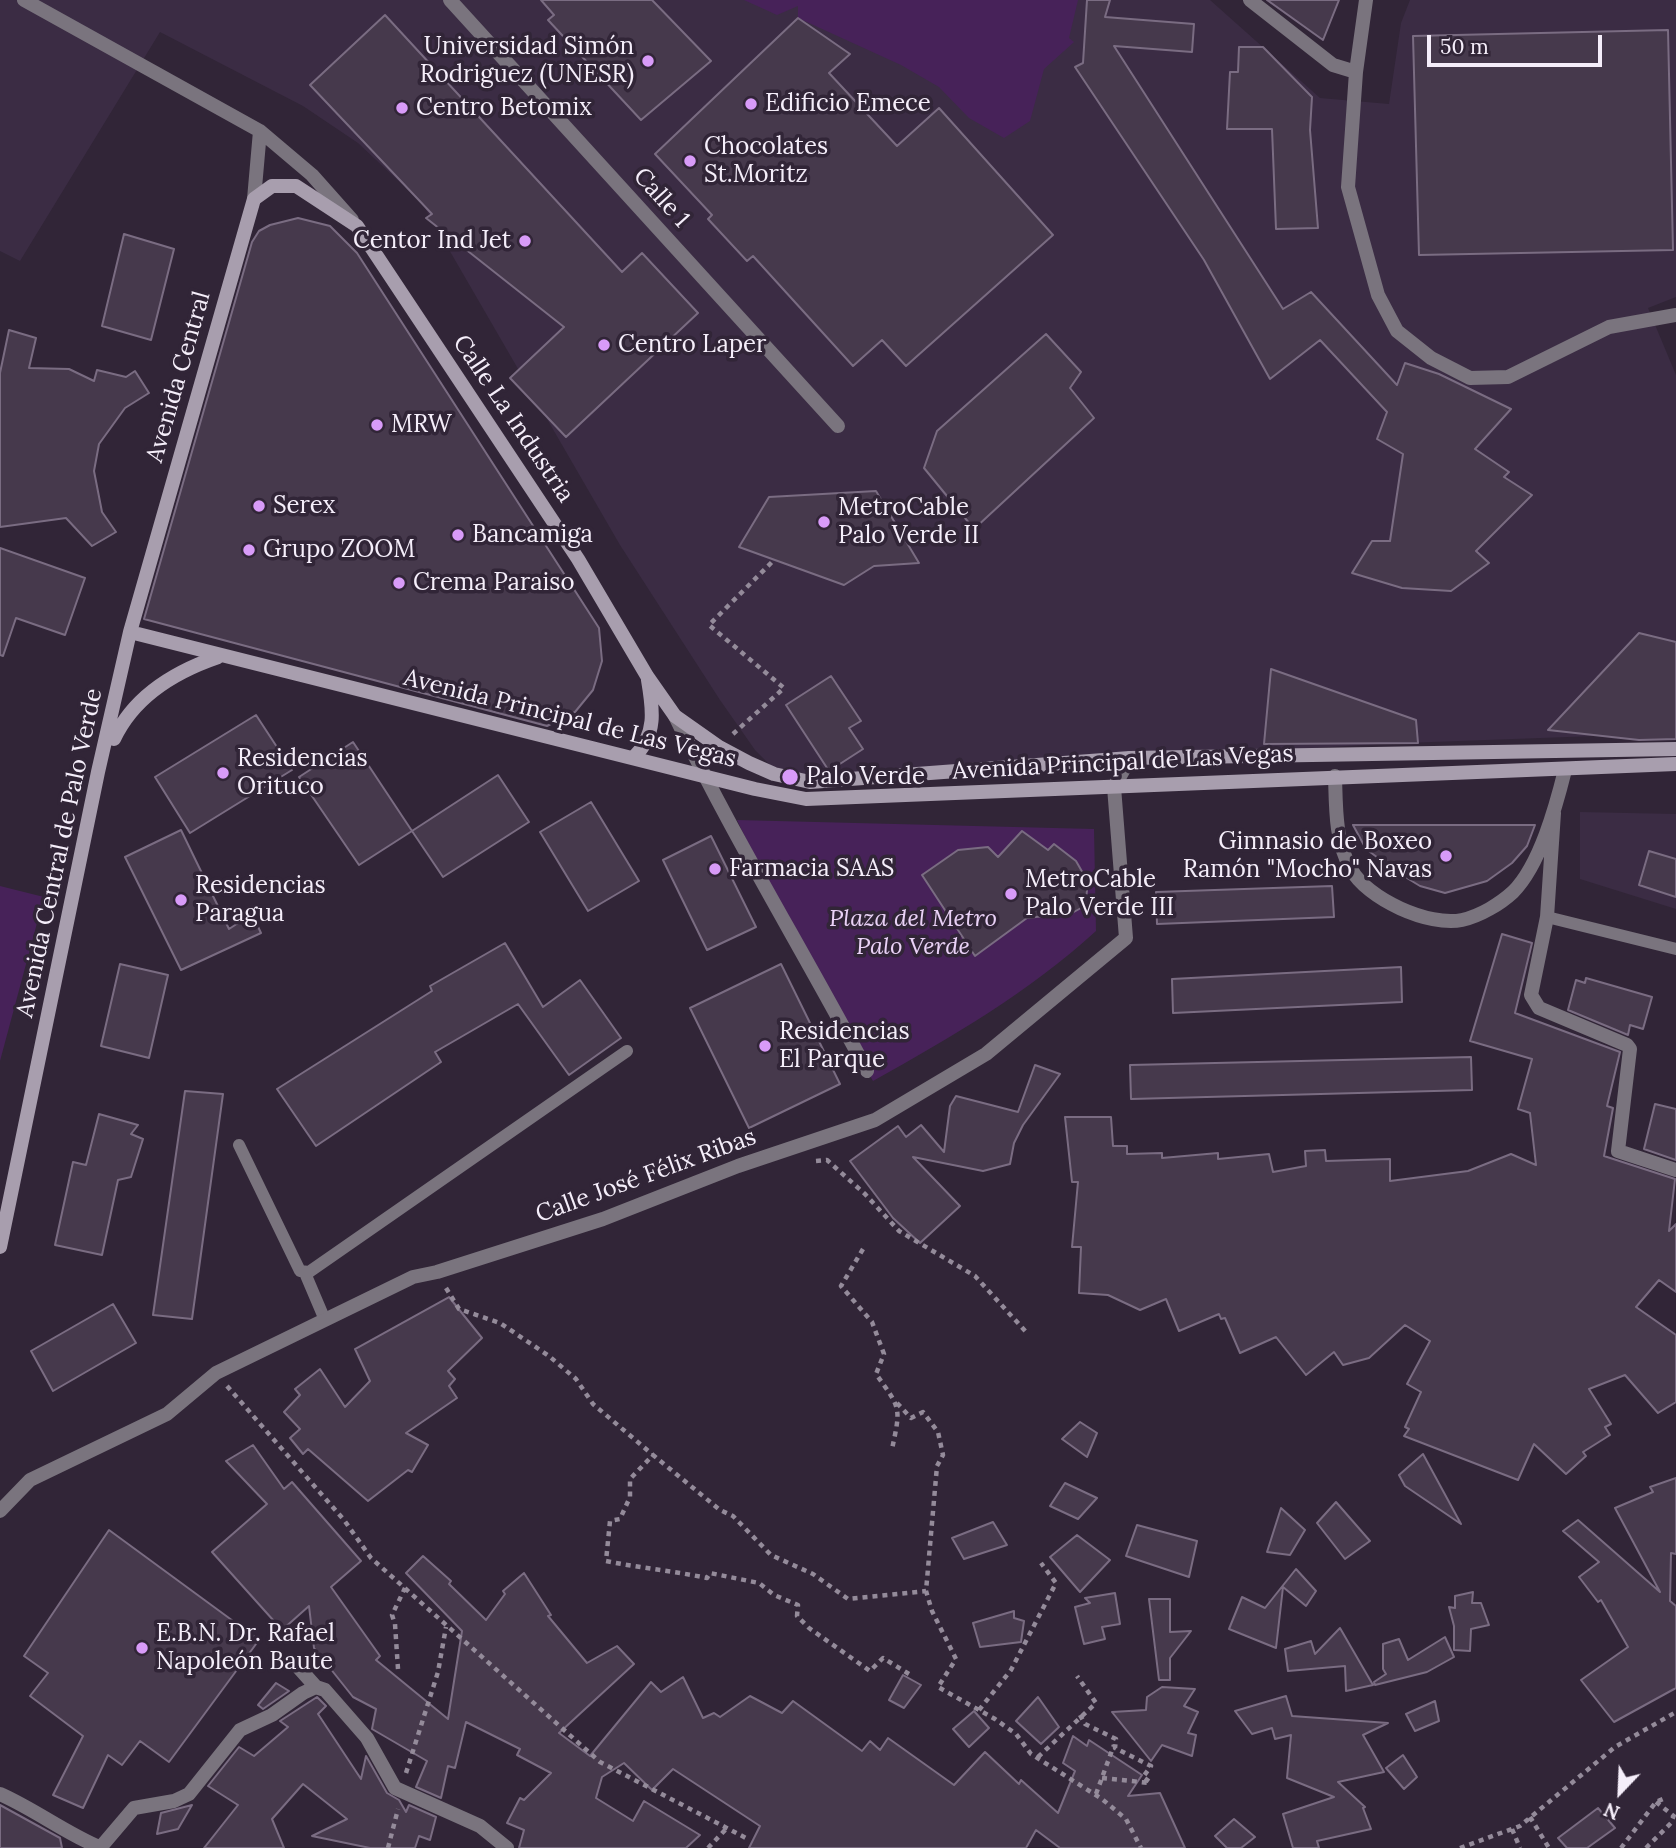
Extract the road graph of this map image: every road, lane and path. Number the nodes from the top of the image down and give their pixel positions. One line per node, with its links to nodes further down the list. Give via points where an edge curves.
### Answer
1 (24, 0): 8 (street, Calle La Industria)
2 (450, 0): 12 (street, Calle 1)
3 (1250, 0): 7 (street, via 1333,65)
4 (1366, 0): 6 (street)
5 (1378, 0): 6 (street)
6 (1366, 16): 7 (street)
7 (1356, 72): 11 (street, via 1348,187 1378,295 1397,331 1432,358 1470,378 1508,377 1609,327)
8 (260, 131): 9 (street, Avenida Central); 10 (street, Calle La Industria, via 312,175)
9 (254, 199): 10 (street, Calle La Industria, via 272,186 296,186); 14 (street, Avenida Central)
10 (357, 226): 16 (street, Calle La Industria, via 579,558)
11 (1676, 315)
12 (838, 426)
13 (774, 560): 18 (path, via 709,625 784,688)
14 (130, 632): 15 (street, Avenida Principal de Las Vegas); 24 (street, Avenida Central de Palo Verde)
15 (219, 657): 20 (street, Avenida Principal de Las Vegas); 24 (street, via 170,678 147,695 122,721)
16 (647, 676): 17 (street, Calle La Industria); 20 (street, Calle La Industria, via 653,720 646,746)
17 (675, 716): 18 (street, Avenida Principal de Las Vegas); 25 (street, Calle La Industria)
18 (719, 747): 21 (street, Avenida Principal de Las Vegas, via 774,774 810,782)
19 (1676, 749): 21 (street, Avenida Principal de Las Vegas)
20 (634, 757): 25 (street, Avenida Principal de Las Vegas)
21 (1130, 758): 27 (street)
22 (1676, 764): 23 (street, Avenida Principal de Las Vegas)
23 (1565, 770): 26 (street, Avenida Principal de Las Vegas); 28 (street)
24 (98, 772): 36 (street, Avenida Central de Palo Verde)
25 (703, 774): 27 (street, Avenida Principal de Las Vegas, via 806,799); 32 (street, Calle La Industria)
26 (1335, 776): 27 (street, Avenida Principal de Las Vegas); 28 (street, via 1340,844 1352,871 1378,899 1415,915 1460,921 1494,906 1514,890)
27 (1114, 787): 38 (street, Calle José Félix Ribas, via 1126,938 986,1054 875,1121 738,1166 603,1219)
28 (1554, 813): 29 (street)
29 (1546, 917): 30 (lane); 35 (street, via 1531,995 1539,1009 1627,1045 1618,1150)
30 (1676, 949)
31 (627, 1051): 39 (lane)
32 (867, 1070)
33 (239, 1146): 39 (lane, via 300,1271)
34 (814, 1161): 41 (path, via 827,1160 899,1231 975,1276)
35 (1676, 1171)
36 (0, 1247)
37 (863, 1249): 43 (path, via 841,1286 872,1322 884,1354 876,1374)
38 (437, 1272): 40 (street, Calle José Félix Ribas, via 413,1277); 45 (path, via 459,1310 500,1323 548,1356 576,1379 593,1404)
39 (305, 1273): 40 (lane)
40 (325, 1320): 42 (street, Calle José Félix Ribas)
41 (1028, 1334)
42 (216, 1373): 46 (street, Calle José Félix Ribas, via 167,1414 30,1480); 48 (path, via 344,1520 371,1559)
43 (897, 1403): 44 (path, via 900,1414); 49 (path, via 911,1418 923,1412 938,1432 943,1455 937,1466)
44 (892, 1449)
45 (653, 1455): 49 (path, via 733,1516 771,1555 813,1574 848,1599); 53 (path, via 630,1479 630,1497 620,1519 610,1521 606,1561 759,1583 798,1605 797,1616 809,1628 870,1671 883,1658)
46 (0, 1511)
47 (1041, 1563): 56 (path, via 1056,1583 1011,1670)
48 (405, 1588): 50 (path); 52 (path, via 391,1615)
49 (926, 1591): 56 (path, via 956,1659 938,1687)
50 (446, 1626): 62 (path, via 438,1672); 69 (path, via 600,1762)
51 (299, 1668): 55 (street)
52 (398, 1669)
53 (909, 1674)
54 (1077, 1676): 58 (path, via 1096,1703)
55 (316, 1687): 62 (street, via 325,1690 366,1738 395,1788); 72 (street, via 240,1730 189,1794 134,1808)
56 (979, 1710): 60 (path, via 1016,1734)
57 (1676, 1712): 68 (path, via 1615,1747)
58 (1080, 1715): 59 (path, via 1085,1724); 60 (path)
59 (1116, 1738): 61 (path); 61 (path, via 1115,1748 1150,1766 1143,1777 1151,1783)
60 (1038, 1757): 64 (path)
61 (1102, 1778): 64 (path)
62 (402, 1791): 73 (path); 74 (street, via 480,1826)
63 (0, 1794): 72 (street)
64 (1096, 1794): 76 (path, via 1126,1819)
65 (1663, 1799): 66 (path)
66 (1656, 1802): 67 (path); 80 (path)
67 (1675, 1816): 81 (path)
68 (1530, 1817): 70 (path); 79 (path)
69 (727, 1828): 71 (path); 75 (path)
70 (1512, 1829): 77 (path); 78 (path)
71 (746, 1838)
72 (100, 1848)
73 (388, 1848)
74 (507, 1848)
75 (708, 1848)
76 (1141, 1848)
77 (1460, 1848)
78 (1520, 1848)
79 (1549, 1848)
80 (1621, 1848)
81 (1646, 1848)

